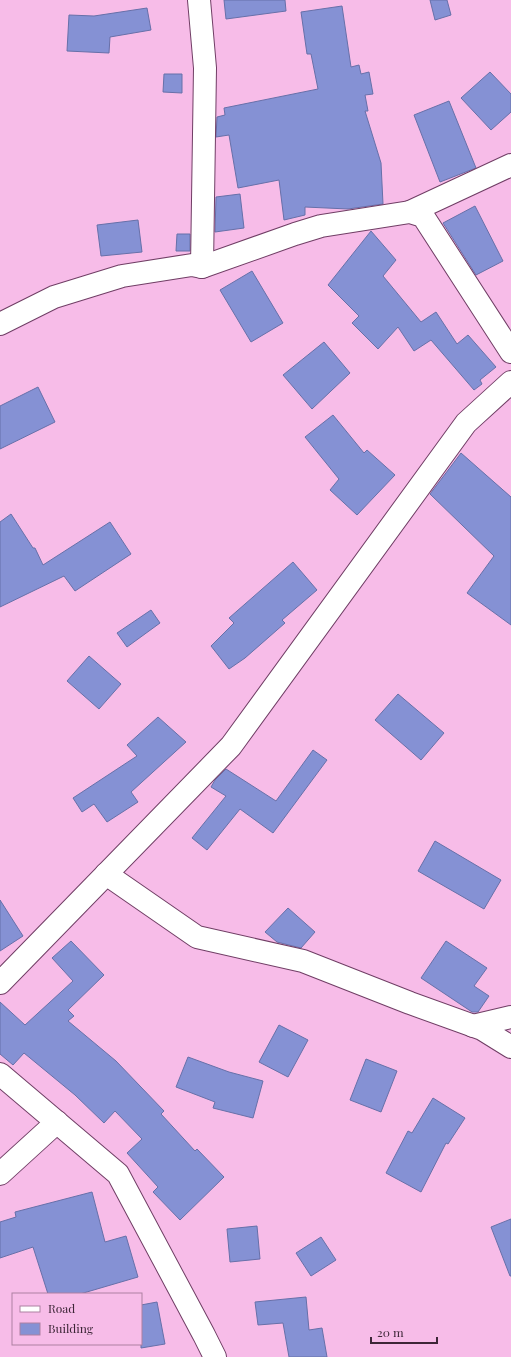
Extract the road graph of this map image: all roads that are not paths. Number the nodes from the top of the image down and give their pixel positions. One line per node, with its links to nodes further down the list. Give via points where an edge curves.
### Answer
1 (199, 0): 4 (street, via 205,68)
2 (511, 165): 3 (street)
3 (410, 212): 4 (street, via 321,226); 6 (street, via 423,216)
4 (202, 267): 5 (street, via 192,266 122,276 54,297)
5 (0, 324)
6 (511, 352)
7 (509, 388): 8 (street, via 466,423 231,746)
8 (106, 874): 9 (street); 11 (street, via 197,937 303,961)
9 (0, 983)
10 (511, 1017): 11 (street)
11 (474, 1026): 12 (street, via 482,1028)
12 (511, 1047)
13 (0, 1074): 14 (street)
14 (57, 1122): 15 (street); 16 (street, via 118,1174)
15 (0, 1174)
16 (215, 1357)

